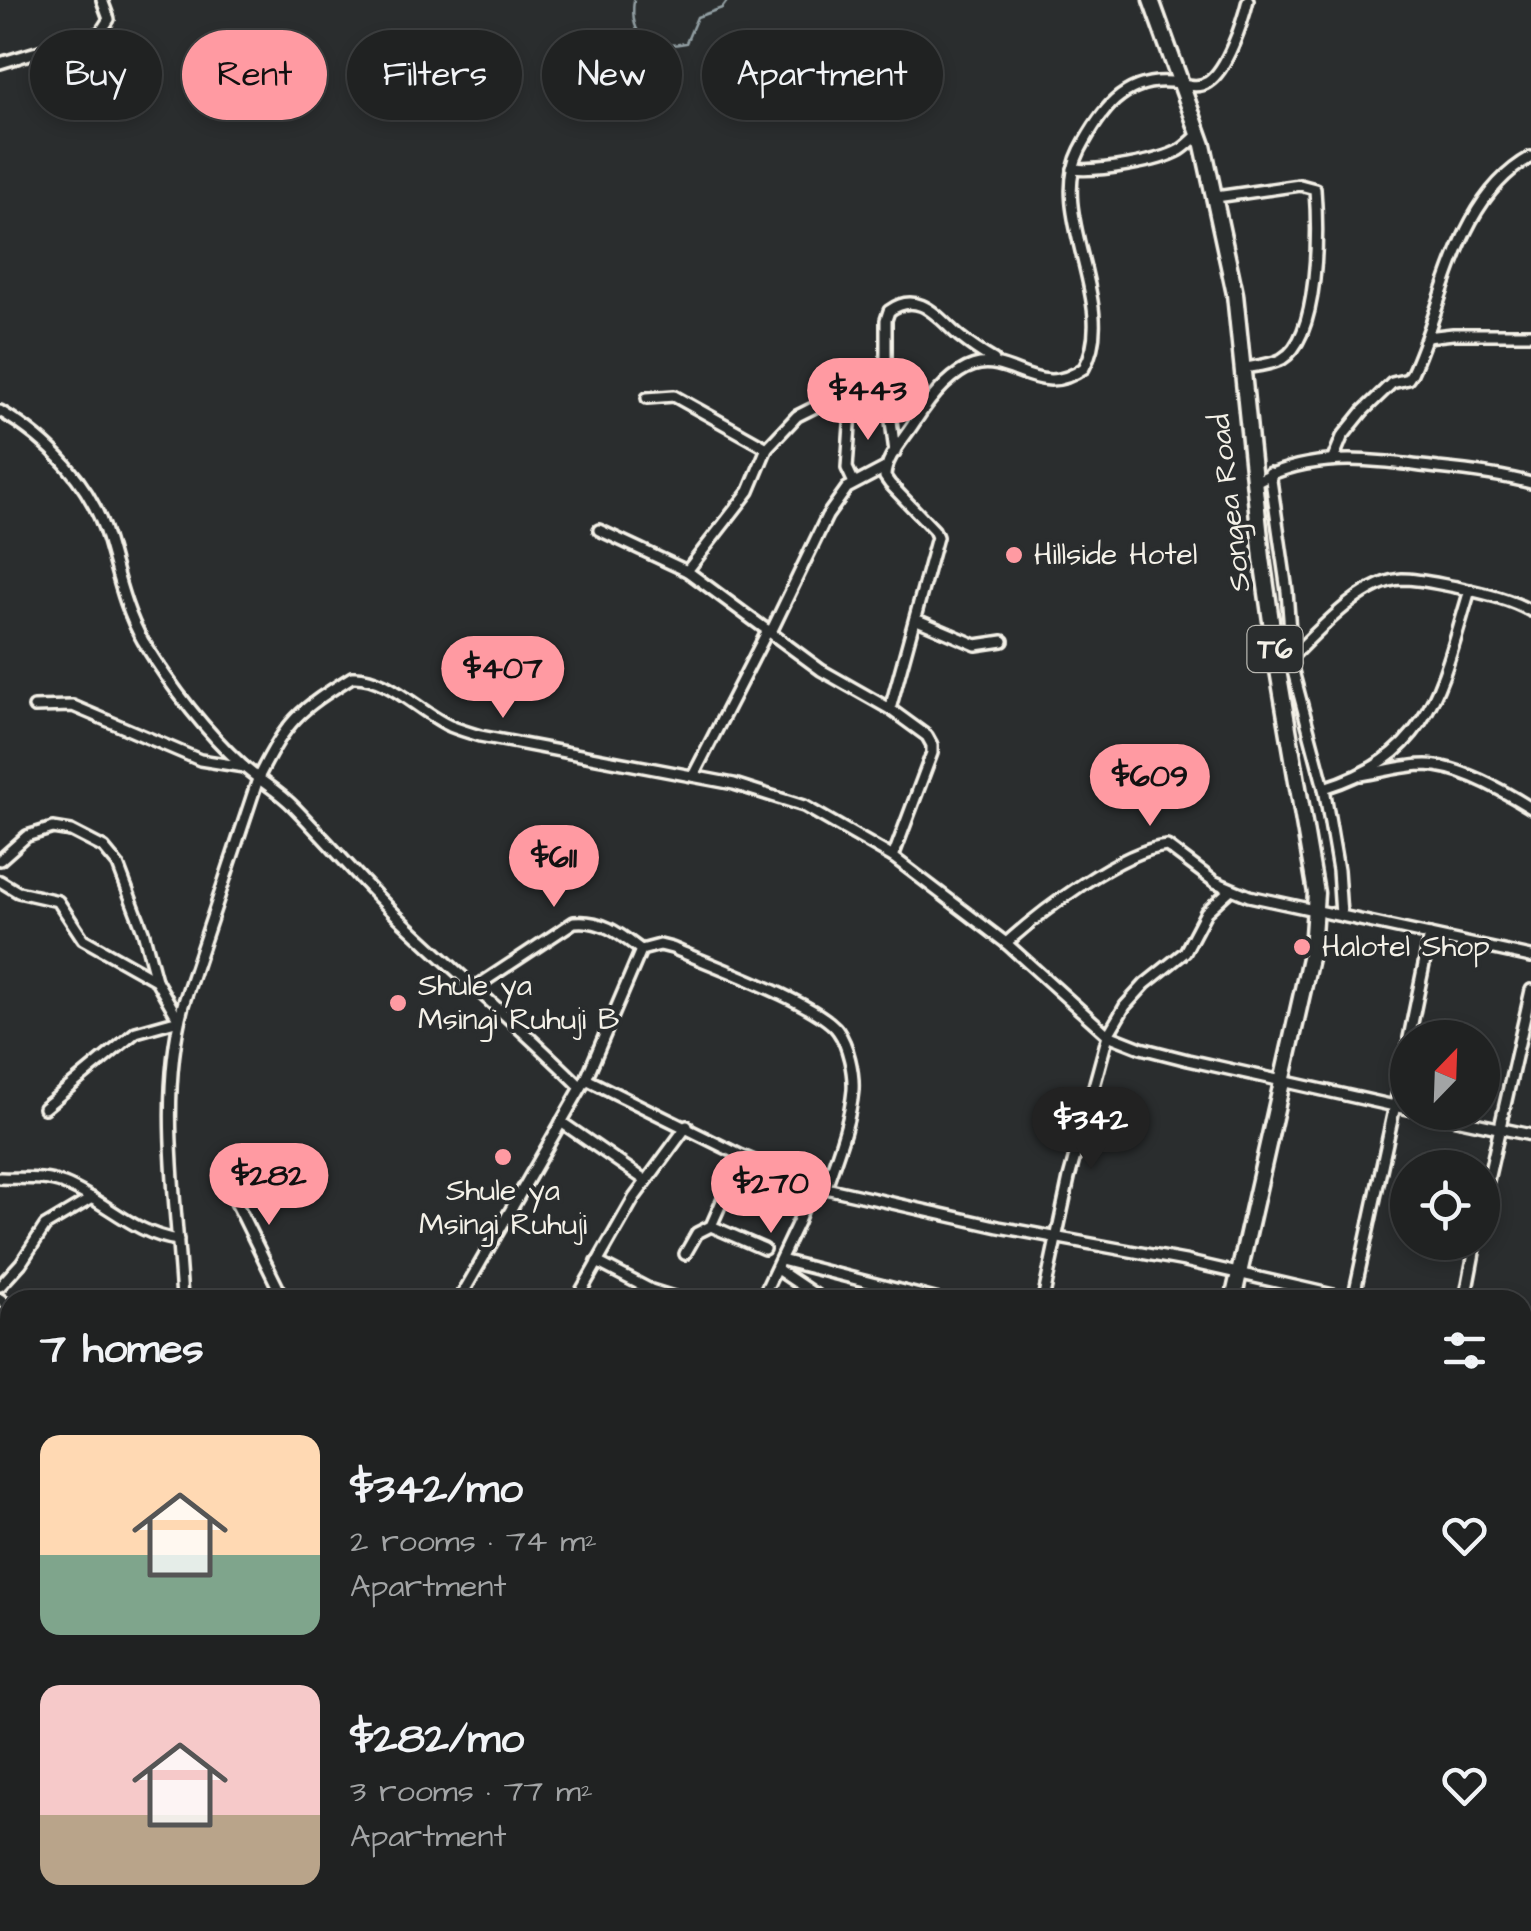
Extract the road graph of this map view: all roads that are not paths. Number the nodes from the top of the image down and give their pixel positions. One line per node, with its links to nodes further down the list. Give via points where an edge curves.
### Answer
1 (102, 0): 4 (street, via 109,19 100,33)
2 (1151, 0): 5 (highway, Songea Road / T6)
3 (1248, 0): 5 (street, via 1216,74 1206,83)
4 (0, 63)
5 (1184, 84): 6 (highway, Songea Road / T6); 8 (street, via 1140,84 1119,94)
6 (1199, 134): 8 (street, via 1166,155); 9 (highway, Songea Road / T6)
7 (1531, 156): 11 (street, via 1503,178 1468,228)
8 (1073, 169): 12 (street, via 1092,350 1078,372 1052,380)
9 (1216, 197): 13 (highway, Songea Road / T6); 13 (street, via 1300,185 1315,189 1313,304 1282,359)
10 (1531, 334): 11 (street)
11 (1427, 337): 20 (street, via 1408,379 1392,383 1362,411)
12 (1001, 364): 14 (street, via 934,311 904,303 886,320); 19 (street, via 966,366 948,378)
13 (1244, 368): 24 (highway, Songea Road / T6)
14 (886, 382): 18 (street, via 810,407); 19 (street)
15 (647, 398): 18 (street, via 674,396)
16 (0, 411): 37 (street, via 37,435 71,470 101,519 142,638 194,714)
17 (851, 411): 23 (street, via 847,468)
18 (766, 448): 27 (street, via 742,502)
19 (895, 452): 21 (street)
20 (1333, 459): 22 (street); 25 (street)
21 (885, 468): 23 (street); 30 (street, via 890,484 937,537)
22 (1270, 473): 24 (street); 33 (street)
23 (854, 483): 31 (street, via 827,516)
24 (1253, 483): 34 (highway, Songea Road / T6)
25 (1531, 483)
26 (598, 530): 27 (street)
27 (686, 571): 31 (street)
28 (1470, 590): 29 (street); 33 (street, via 1414,580 1380,584); 40 (street, via 1423,722)
29 (1531, 610)
30 (916, 619): 32 (street, via 976,645); 36 (street)
31 (769, 631): 36 (street); 39 (street)
32 (1003, 641)
33 (1291, 658): 34 (street); 41 (street)
34 (1278, 670): 47 (highway, Songea Road / T6)
35 (34, 707): 37 (street, via 73,706 200,760)
36 (890, 709): 43 (street, via 932,745)
37 (244, 768): 38 (street)
38 (259, 776): 39 (street, via 295,715 363,676 480,736); 54 (street); 56 (street)
39 (693, 776): 43 (street, via 804,806)
40 (1358, 776): 41 (street); 42 (street, via 1436,766)
41 (1324, 788): 48 (street)
42 (1531, 808)
43 (892, 857): 50 (street)
44 (0, 860): 53 (street, via 27,836 53,828 104,848 118,865)
45 (0, 881): 53 (street, via 58,901 83,939)
46 (1230, 890): 47 (street); 50 (street, via 1168,846 1155,847 1068,895); 58 (street, via 1206,912 1185,952 1135,995)
47 (1317, 910): 48 (street); 59 (highway, Songea Road / T6)
48 (1340, 915): 49 (street)
49 (1430, 935): 52 (street); 57 (street)
50 (1006, 944): 58 (street)
51 (641, 950): 54 (street, via 604,926 574,922); 60 (street); 74 (street, via 672,948 806,1008 839,1031 854,1086)
52 (1531, 957)
53 (156, 980): 56 (street)
54 (474, 988): 60 (street)
55 (1531, 990): 64 (street)
56 (179, 1020): 62 (street, via 136,1032); 78 (street, via 170,1112)
57 (1412, 1020)
58 (1108, 1035): 59 (street); 77 (street)
59 (1284, 1080): 61 (street); 84 (highway, Songea Road / T6)
60 (583, 1083): 63 (street); 65 (street)
61 (1390, 1105)
62 (44, 1108)
63 (561, 1122): 72 (street); 88 (street)
64 (1500, 1125)
65 (687, 1126): 69 (street); 72 (street)
66 (1500, 1129): 68 (street)
67 (1390, 1130): 97 (street)
68 (1531, 1134)
69 (742, 1156): 73 (street); 76 (street)
70 (221, 1172): 87 (street)
71 (0, 1178): 75 (street, via 42,1178)
72 (645, 1180): 82 (street)
73 (812, 1185): 74 (street); 83 (street)
74 (826, 1186): 77 (street)
75 (92, 1198): 78 (street, via 148,1233); 85 (street, via 45,1226)
76 (711, 1226): 79 (street); 80 (street, via 697,1233)
77 (1056, 1238): 84 (street); 94 (street)
78 (178, 1240): 86 (street)
79 (764, 1249)
80 (685, 1254)
81 (1473, 1260): 98 (street)
82 (597, 1262): 89 (street); 90 (street)
83 (779, 1265): 91 (street); 92 (street); 93 (street)
84 (1240, 1274): 95 (highway, Songea Road / T6); 96 (street)
85 (0, 1286)
86 (181, 1290)
87 (279, 1290)
88 (464, 1290)
89 (582, 1290)
90 (651, 1290)
91 (766, 1290)
92 (810, 1290)
93 (891, 1290)
94 (1045, 1290)
95 (1236, 1290)
96 (1310, 1290)
97 (1356, 1290)
98 (1467, 1290)

